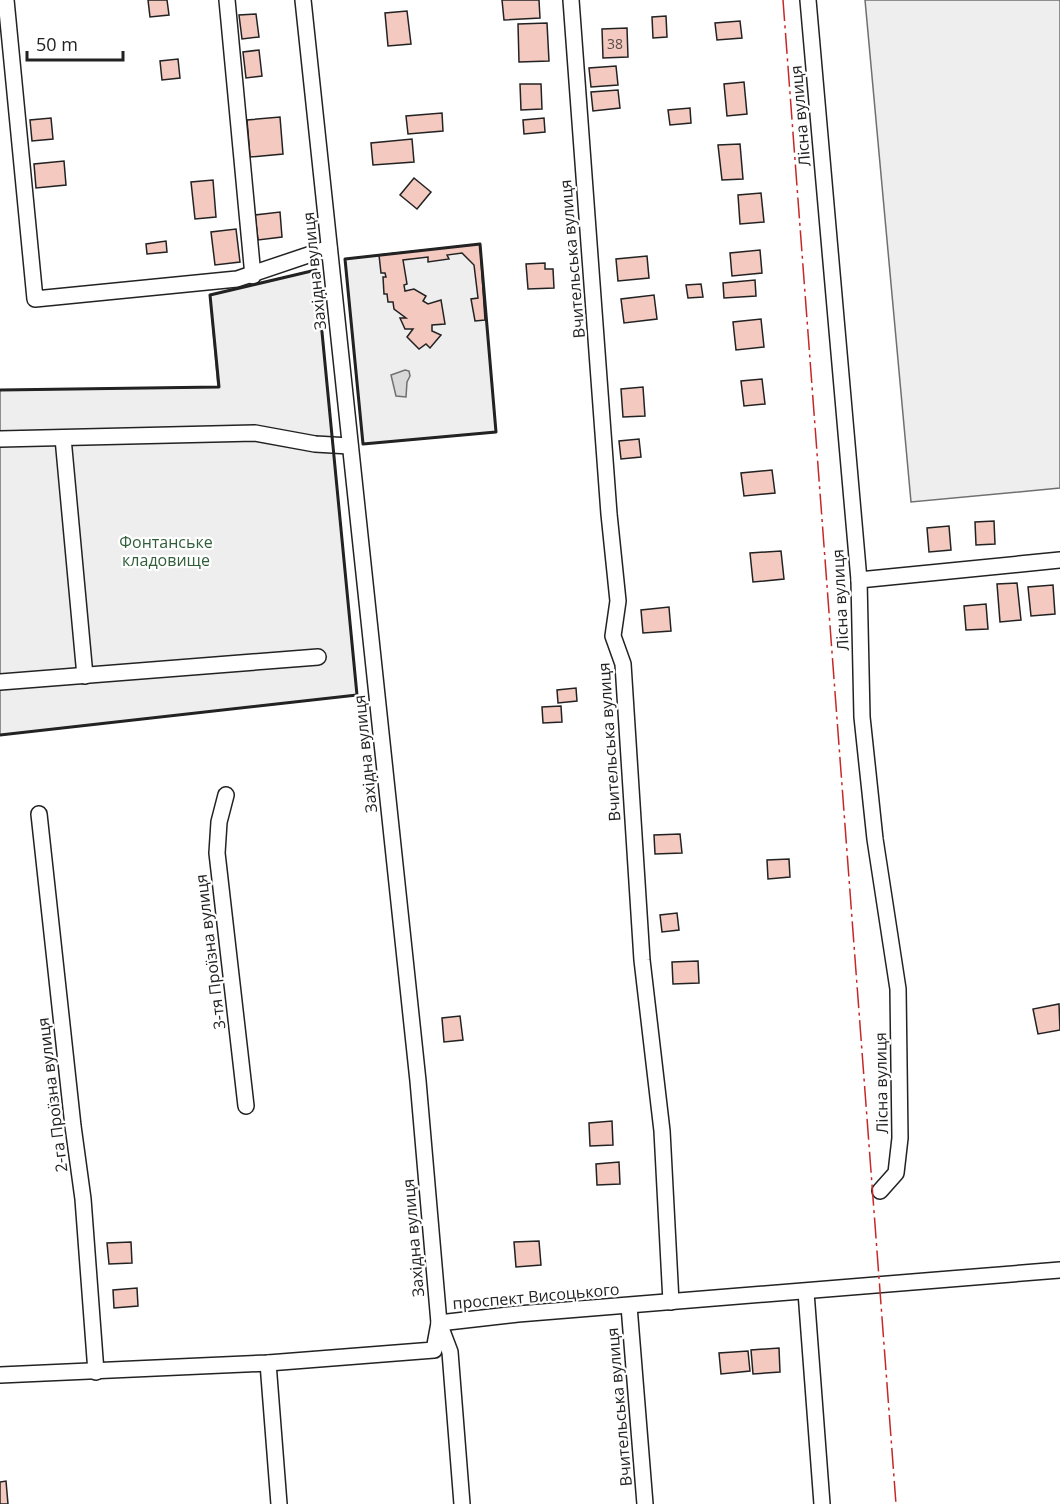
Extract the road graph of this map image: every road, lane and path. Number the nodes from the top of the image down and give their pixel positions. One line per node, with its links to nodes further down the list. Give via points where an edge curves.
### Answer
1 (6, 0): 7 (street, via 35,299)
2 (227, 0): 7 (street)
3 (303, 0): 6 (street, Західна вулиця)
4 (571, 0): 22 (street, Вчительська вулиця, via 618,601 613,636 623,664 642,960 662,1131)
5 (808, 0): 12 (street, Лісна вулиця)
6 (329, 248): 7 (street); 10 (street, Західна вулиця)
7 (253, 276)
8 (63, 438): 9 (street); 10 (street, via 255,433); 14 (street)
9 (0, 439)
10 (350, 446): 24 (street, Західна вулиця, via 418,1081)
11 (1060, 560): 12 (street)
12 (858, 580): 19 (street, Лісна вулиця, via 863,729 897,989 900,1138 896,1173)
13 (318, 657): 14 (street)
14 (85, 676): 15 (street)
15 (0, 682)
16 (226, 795): 18 (street, 3-тя Проїзна вулиця, via 216,854)
17 (39, 814): 26 (street, 2-га Проїзна вулиця, via 83,1199)
18 (246, 1106)
19 (880, 1191)
20 (1060, 1270): 21 (street, проспект Висоцького)
21 (806, 1292): 22 (street, проспект Висоцького); 31 (street)
22 (671, 1302): 23 (street, проспект Висоцького)
23 (629, 1306): 24 (street, проспект Висоцького); 30 (street, Вчительська вулиця)
24 (439, 1323): 25 (street, проспект Висоцького, via 434,1350); 29 (street, Західна вулиця, via 450,1352)
25 (268, 1363): 26 (street, проспект Висоцького); 28 (street)
26 (96, 1372): 27 (street, проспект Висоцького)
27 (0, 1375)
28 (279, 1504)
29 (462, 1504)
30 (645, 1504)
31 (822, 1504)

